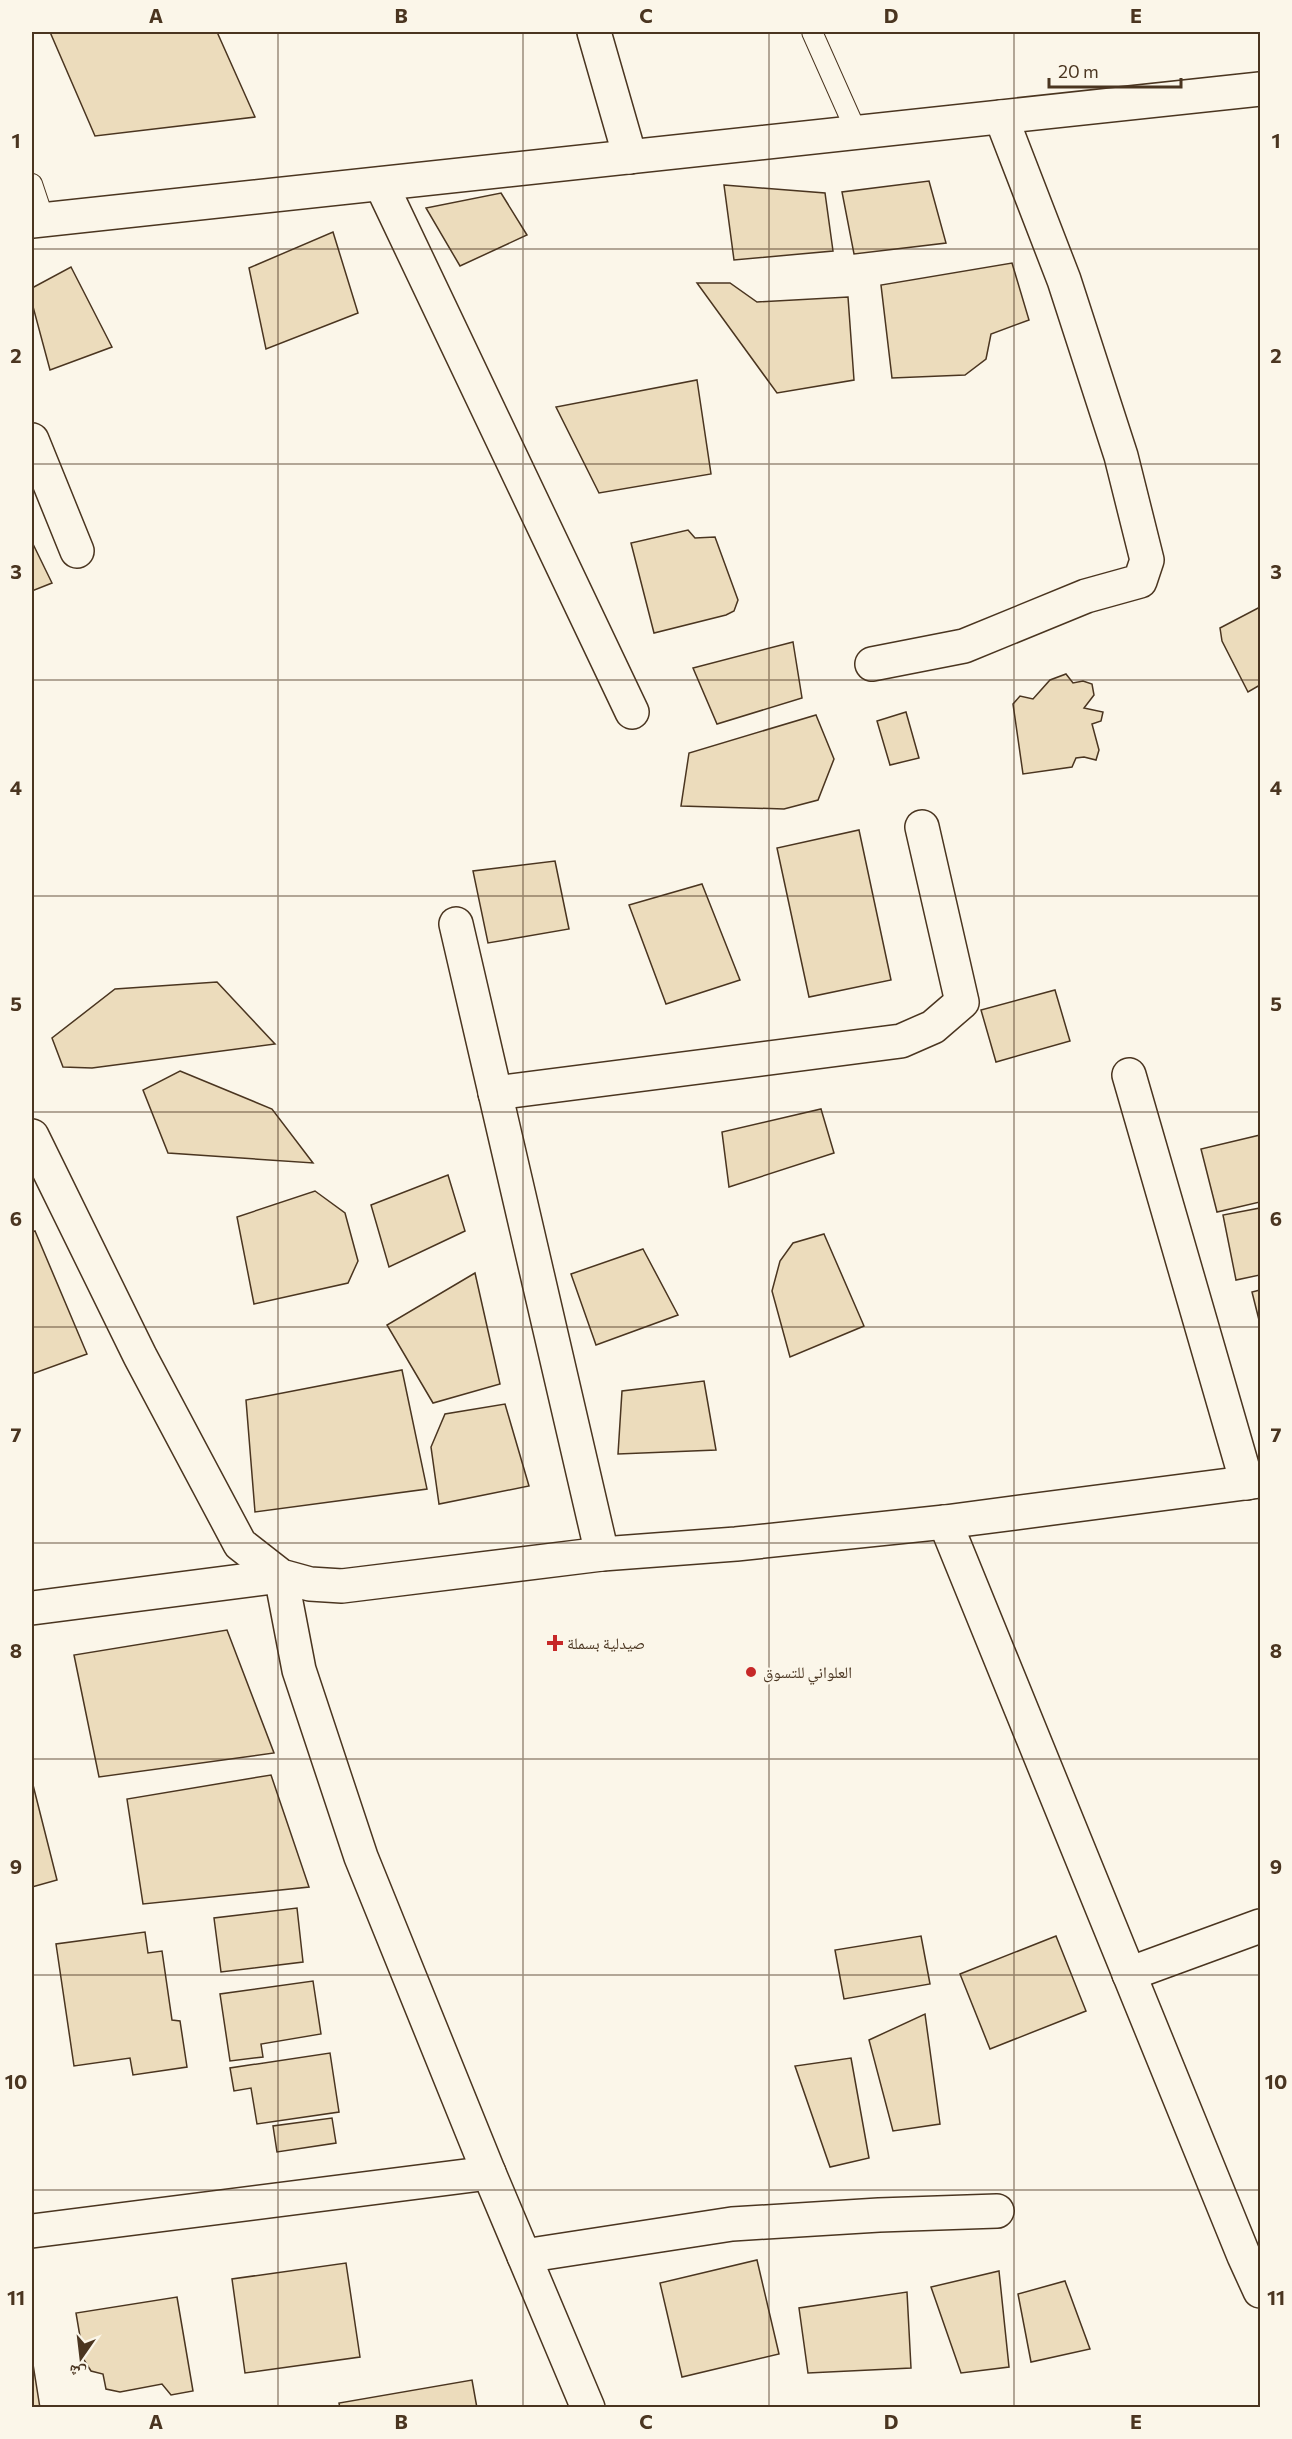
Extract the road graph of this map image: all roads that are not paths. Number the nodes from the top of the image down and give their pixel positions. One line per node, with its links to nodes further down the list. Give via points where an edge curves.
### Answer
1 (594, 32): 6 (street)
2 (812, 32): 5 (lane)
3 (1260, 89): 4 (street)
4 (1001, 117): 5 (street); 12 (street, via 1068,291 1121,456 1147,560 1140,581 1086,596 964,646)
5 (857, 133): 6 (street)
6 (630, 157): 8 (street)
7 (32, 184): 9 (lane)
8 (381, 184): 9 (street); 13 (street)
9 (38, 220)
10 (32, 440): 11 (street)
11 (77, 551)
12 (872, 664)
13 (632, 712)
14 (922, 827): 17 (street, via 962,1002 933,1027 901,1041)
15 (456, 924): 17 (street)
16 (1129, 1075): 19 (street)
17 (495, 1093): 21 (street)
18 (32, 1136): 22 (street, via 140,1356 240,1544)
19 (1254, 1482): 20 (street)
20 (945, 1522): 21 (street); 25 (street)
21 (602, 1554): 22 (street, via 342,1586 310,1584)
22 (281, 1576): 23 (street); 26 (street, via 300,1670 361,1857)
23 (32, 1608)
24 (1260, 1926): 25 (street)
25 (1129, 1974): 29 (street)
26 (489, 2173): 28 (street); 30 (street)
27 (997, 2211): 30 (street, via 732,2224)
28 (32, 2231)
29 (1252, 2253): 31 (street)
30 (524, 2256): 32 (street)
31 (1260, 2291)
32 (588, 2408)

